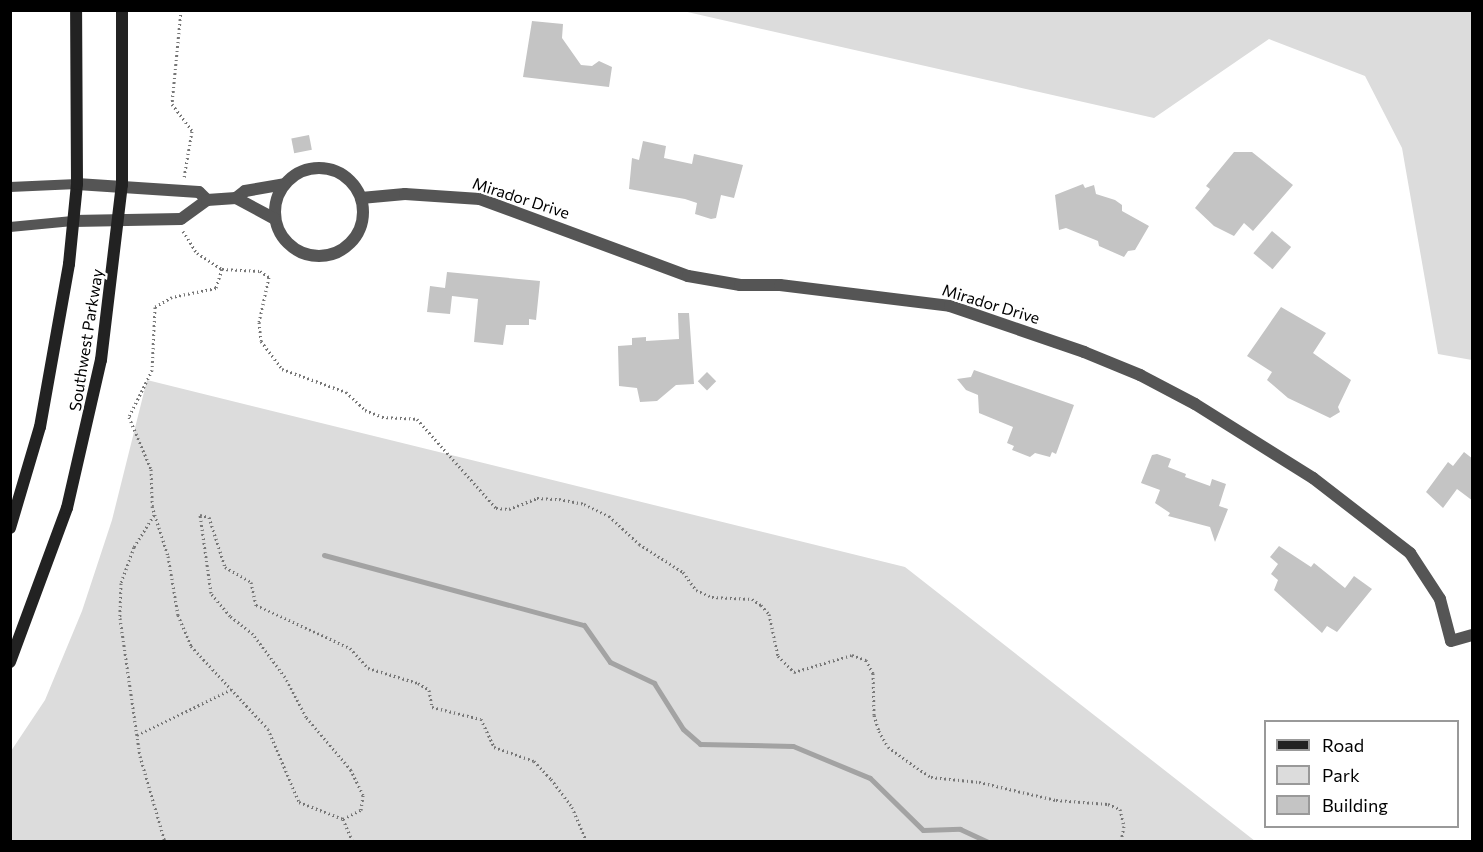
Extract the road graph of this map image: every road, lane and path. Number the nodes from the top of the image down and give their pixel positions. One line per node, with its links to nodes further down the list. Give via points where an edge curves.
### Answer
1 (76, 10): 5 (main road, Southwest Parkway)
2 (122, 10): 7 (main road, Southwest Parkway)
3 (181, 10): 4 (path, via 172,104 192,131)
4 (184, 181)
5 (77, 184): 7 (street); 8 (lane); 13 (main road, Southwest Parkway)
6 (284, 184): 9 (street, via 245,190); 10 (street, via 296,173 321,167 346,176); 12 (street, via 275,206)
7 (122, 185): 11 (street, via 199,192); 14 (main road, Southwest Parkway)
8 (10, 186)
9 (236, 198): 11 (street); 12 (street)
10 (361, 198): 12 (street, via 362,222 357,233 341,250 330,254 318,256 295,249 279,232); 20 (street, Mirador Drive, via 405,194 480,199 688,276 740,285 780,285 950,306 1084,352 1195,404 1313,478 1410,553 1440,599 1451,640)
11 (207, 200): 14 (street, via 181,219)
12 (275, 219)
13 (73, 221): 14 (street); 15 (lane); 19 (main road, Southwest Parkway, via 53,362 34,448)
14 (120, 221): 21 (main road, Southwest Parkway, via 88,428 67,508)
15 (10, 227)
16 (180, 227): 17 (path, via 197,253)
17 (222, 268): 18 (path, via 216,288 172,297 155,307 152,370 129,417 151,469); 28 (path, via 260,271 268,277 259,322 261,341 282,369 346,392 365,410 382,417 417,419 496,508 509,509 537,498 559,499 584,504 609,516 652,554 683,572 696,590 712,597 752,599 761,605 769,614 778,656 794,672 852,655 866,660 873,674 874,715 879,731 888,747 931,777 979,782 1056,800 1108,804 1120,809 1124,826)
18 (154, 515): 22 (path, via 168,556 178,615 191,646); 23 (path, via 135,547 121,583 120,618)
19 (10, 528)
20 (1473, 635)
21 (10, 662)
22 (232, 689): 23 (path); 24 (path, via 268,729 298,802)
23 (137, 735): 25 (path)
24 (343, 819): 26 (path); 27 (path, via 361,810 363,795 351,770 306,717 285,677 253,634 230,616 211,593 200,515 209,517 225,567 251,582 256,605 268,614 319,631 340,643 368,668 418,683 429,690 432,707 481,719 494,747 534,761 551,779 572,807)
25 (165, 842)
26 (353, 842)
27 (587, 842)
28 (1121, 842)

